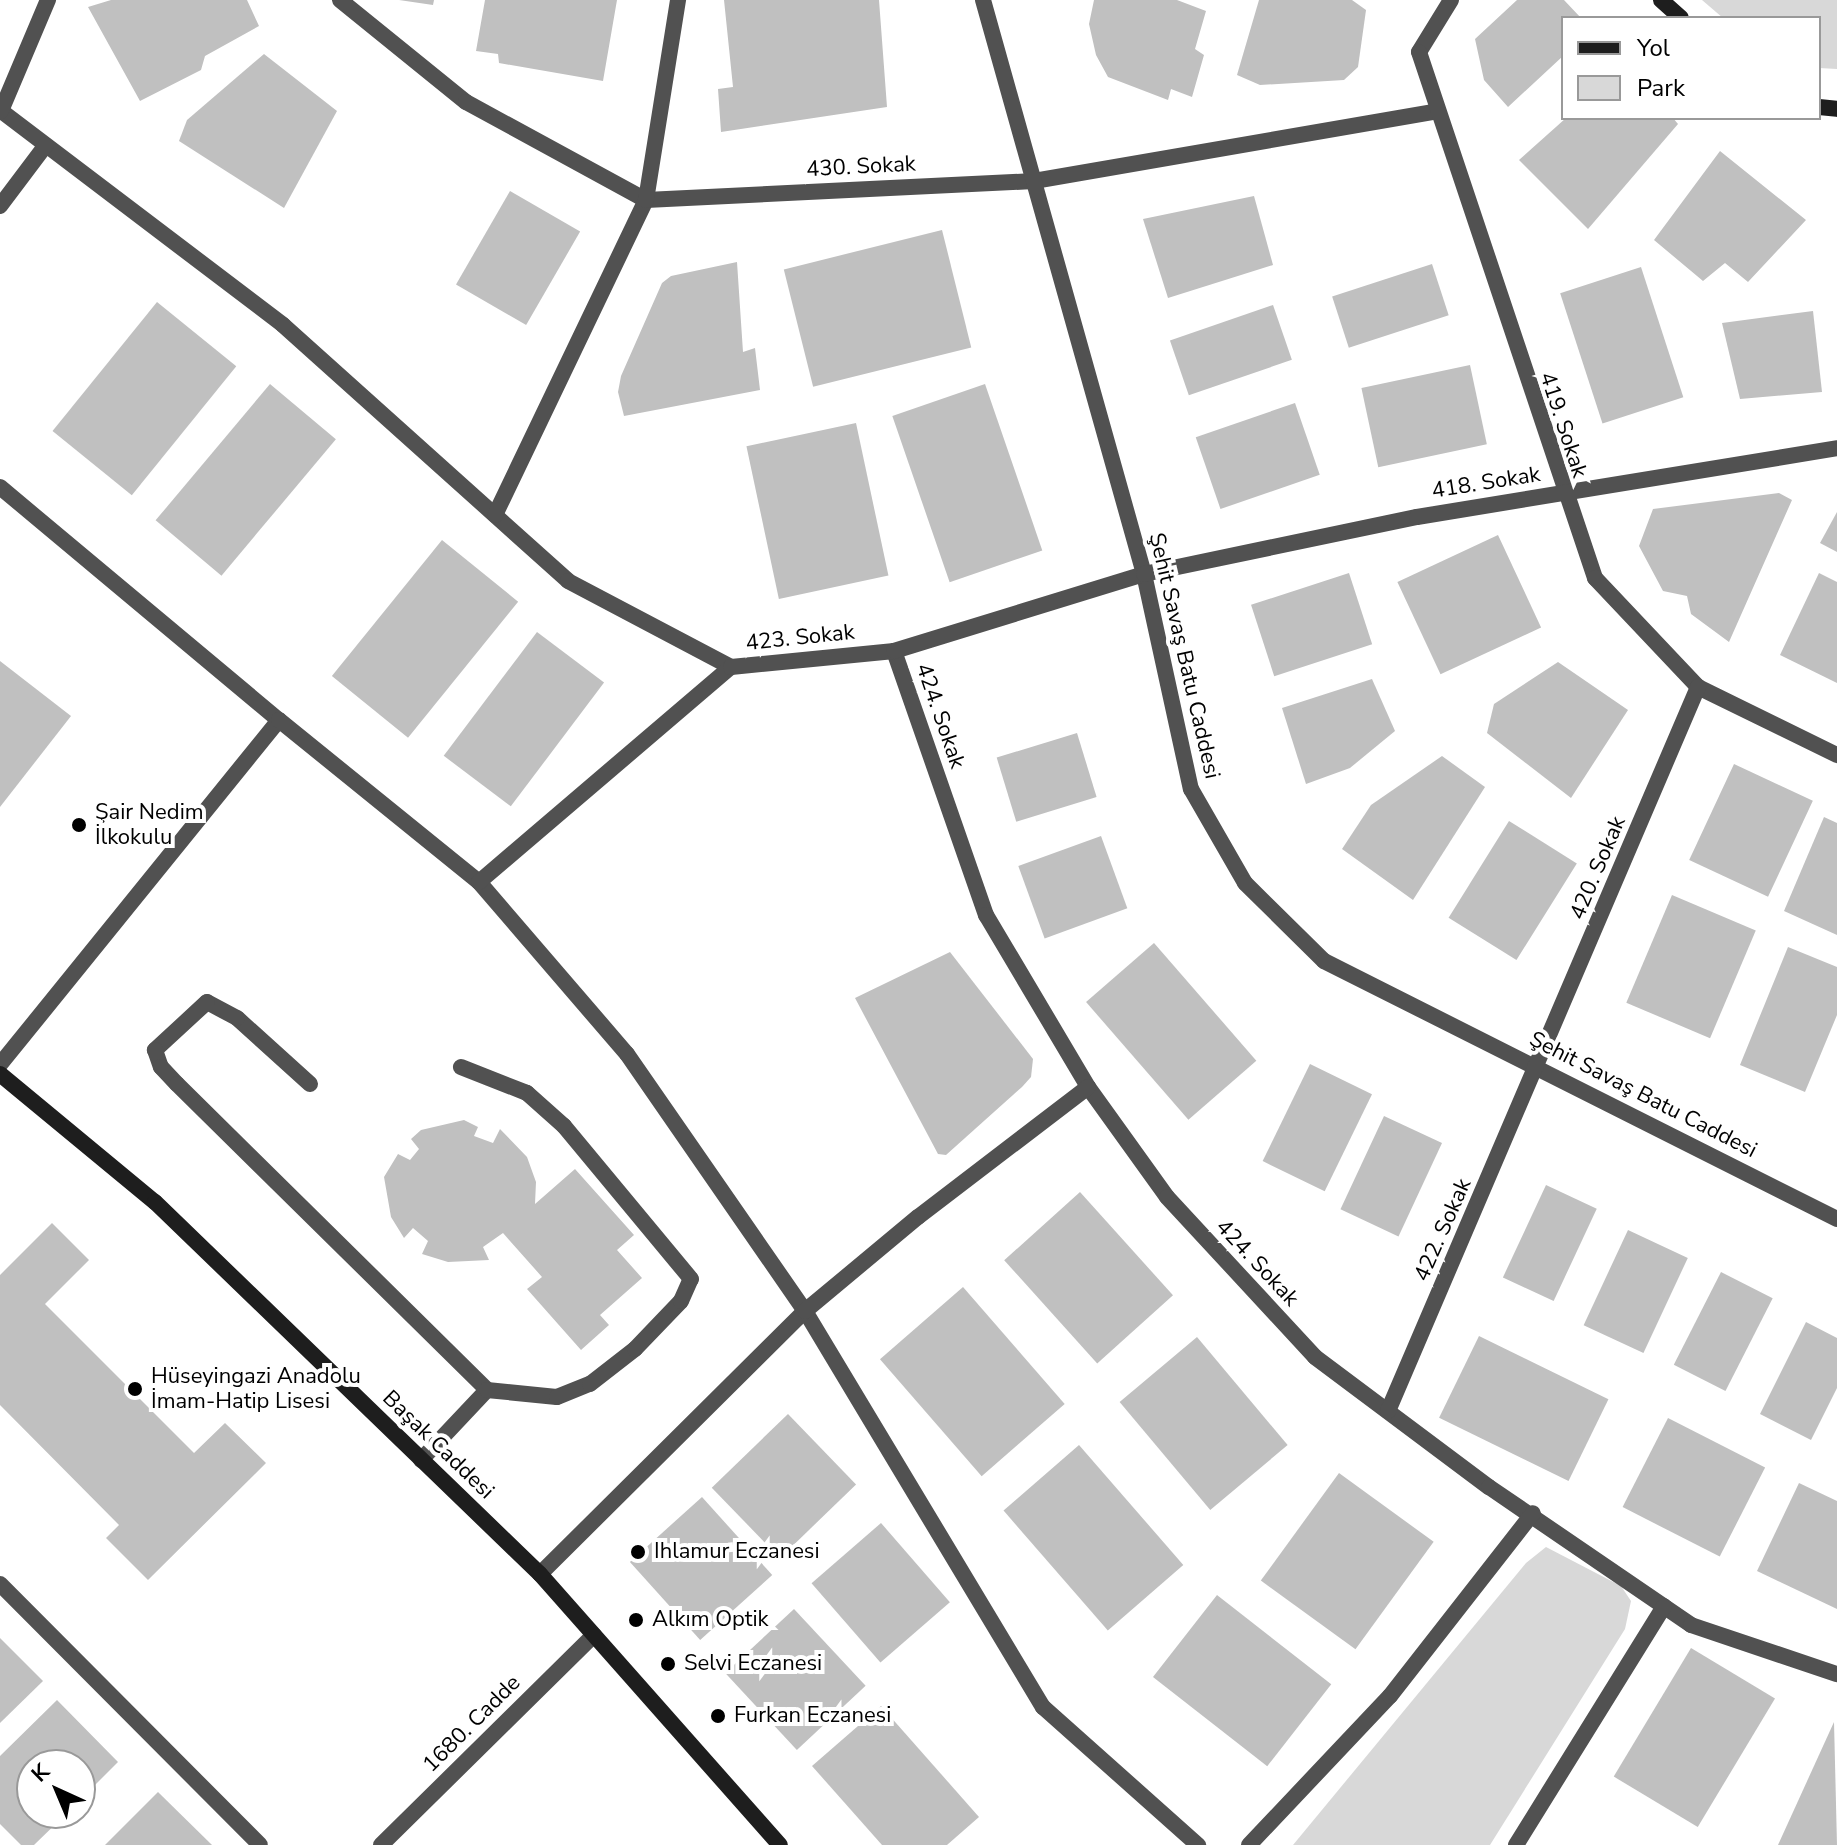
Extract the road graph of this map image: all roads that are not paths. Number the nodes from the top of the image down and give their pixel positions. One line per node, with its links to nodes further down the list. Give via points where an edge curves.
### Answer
1 (48, 0): 8 (street)
2 (340, 0): 12 (street, via 466,102)
3 (678, 0): 12 (street)
4 (983, 0): 11 (street, Şehit Savaş Batu Caddesi)
5 (1451, 0): 9 (street, 419. Sokak, via 1419,52)
6 (1661, 0): 7 (main road)
7 (1679, 16)
8 (1, 110): 10 (street)
9 (1438, 111): 11 (street, 430. Sokak); 16 (street, 419. Sokak)
10 (46, 145): 13 (street); 17 (street, via 283,325)
11 (1034, 181): 12 (street, 430. Sokak); 18 (street, Şehit Savaş Batu Caddesi)
12 (646, 200): 17 (street)
13 (0, 206)
14 (1837, 448): 16 (street, 418. Sokak)
15 (0, 487): 22 (street)
16 (1563, 493): 18 (street, 418. Sokak, via 1417,517); 21 (street, 419. Sokak, via 1595,578)
17 (495, 515): 20 (street, via 568,581)
18 (1144, 574): 19 (street, 423. Sokak); 26 (street, Şehit Savaş Batu Caddesi, via 1191,789 1245,883 1324,961)
19 (894, 651): 20 (street, 423. Sokak); 30 (street, 424. Sokak, via 986,915)
20 (731, 667): 24 (street, 423. Sokak)
21 (1698, 687): 23 (street, 419. Sokak); 26 (street, 420. Sokak)
22 (279, 720): 24 (street); 25 (street)
23 (1837, 755)
24 (479, 882): 32 (street, via 627,1054)
25 (0, 1065)
26 (1538, 1066): 31 (street, Şehit Savaş Batu Caddesi); 34 (street, 422. Sokak)
27 (461, 1067): 33 (street, via 527,1093 564,1126 691,1279 681,1301 635,1349 590,1384 557,1397)
28 (0, 1074): 35 (main road, Başak Caddesi, via 155,1202)
29 (310, 1084): 33 (street, via 237,1018 207,1002 155,1050 161,1067 177,1084)
30 (1088, 1087): 32 (street); 34 (street, 424. Sokak, via 1167,1197 1293,1334 1315,1357)
31 (1837, 1219)
32 (805, 1311): 37 (street); 45 (street, via 1043,1707)
33 (487, 1390): 35 (street)
34 (1388, 1411): 36 (street, 424. Sokak)
35 (421, 1460): 37 (main road, Başak Caddesi)
36 (1533, 1513): 39 (street, 424. Sokak); 46 (street, via 1390,1696)
37 (540, 1574): 40 (main road, Başak Caddesi)
38 (0, 1584): 42 (street)
39 (1664, 1606): 41 (street, 424. Sokak, via 1691,1625); 47 (street)
40 (594, 1635): 43 (street, 1680. Cadde); 44 (main road, Başak Caddesi)
41 (1837, 1674)
42 (260, 1845)
43 (381, 1845)
44 (780, 1845)
45 (1198, 1845)
46 (1249, 1845)
47 (1516, 1845)

